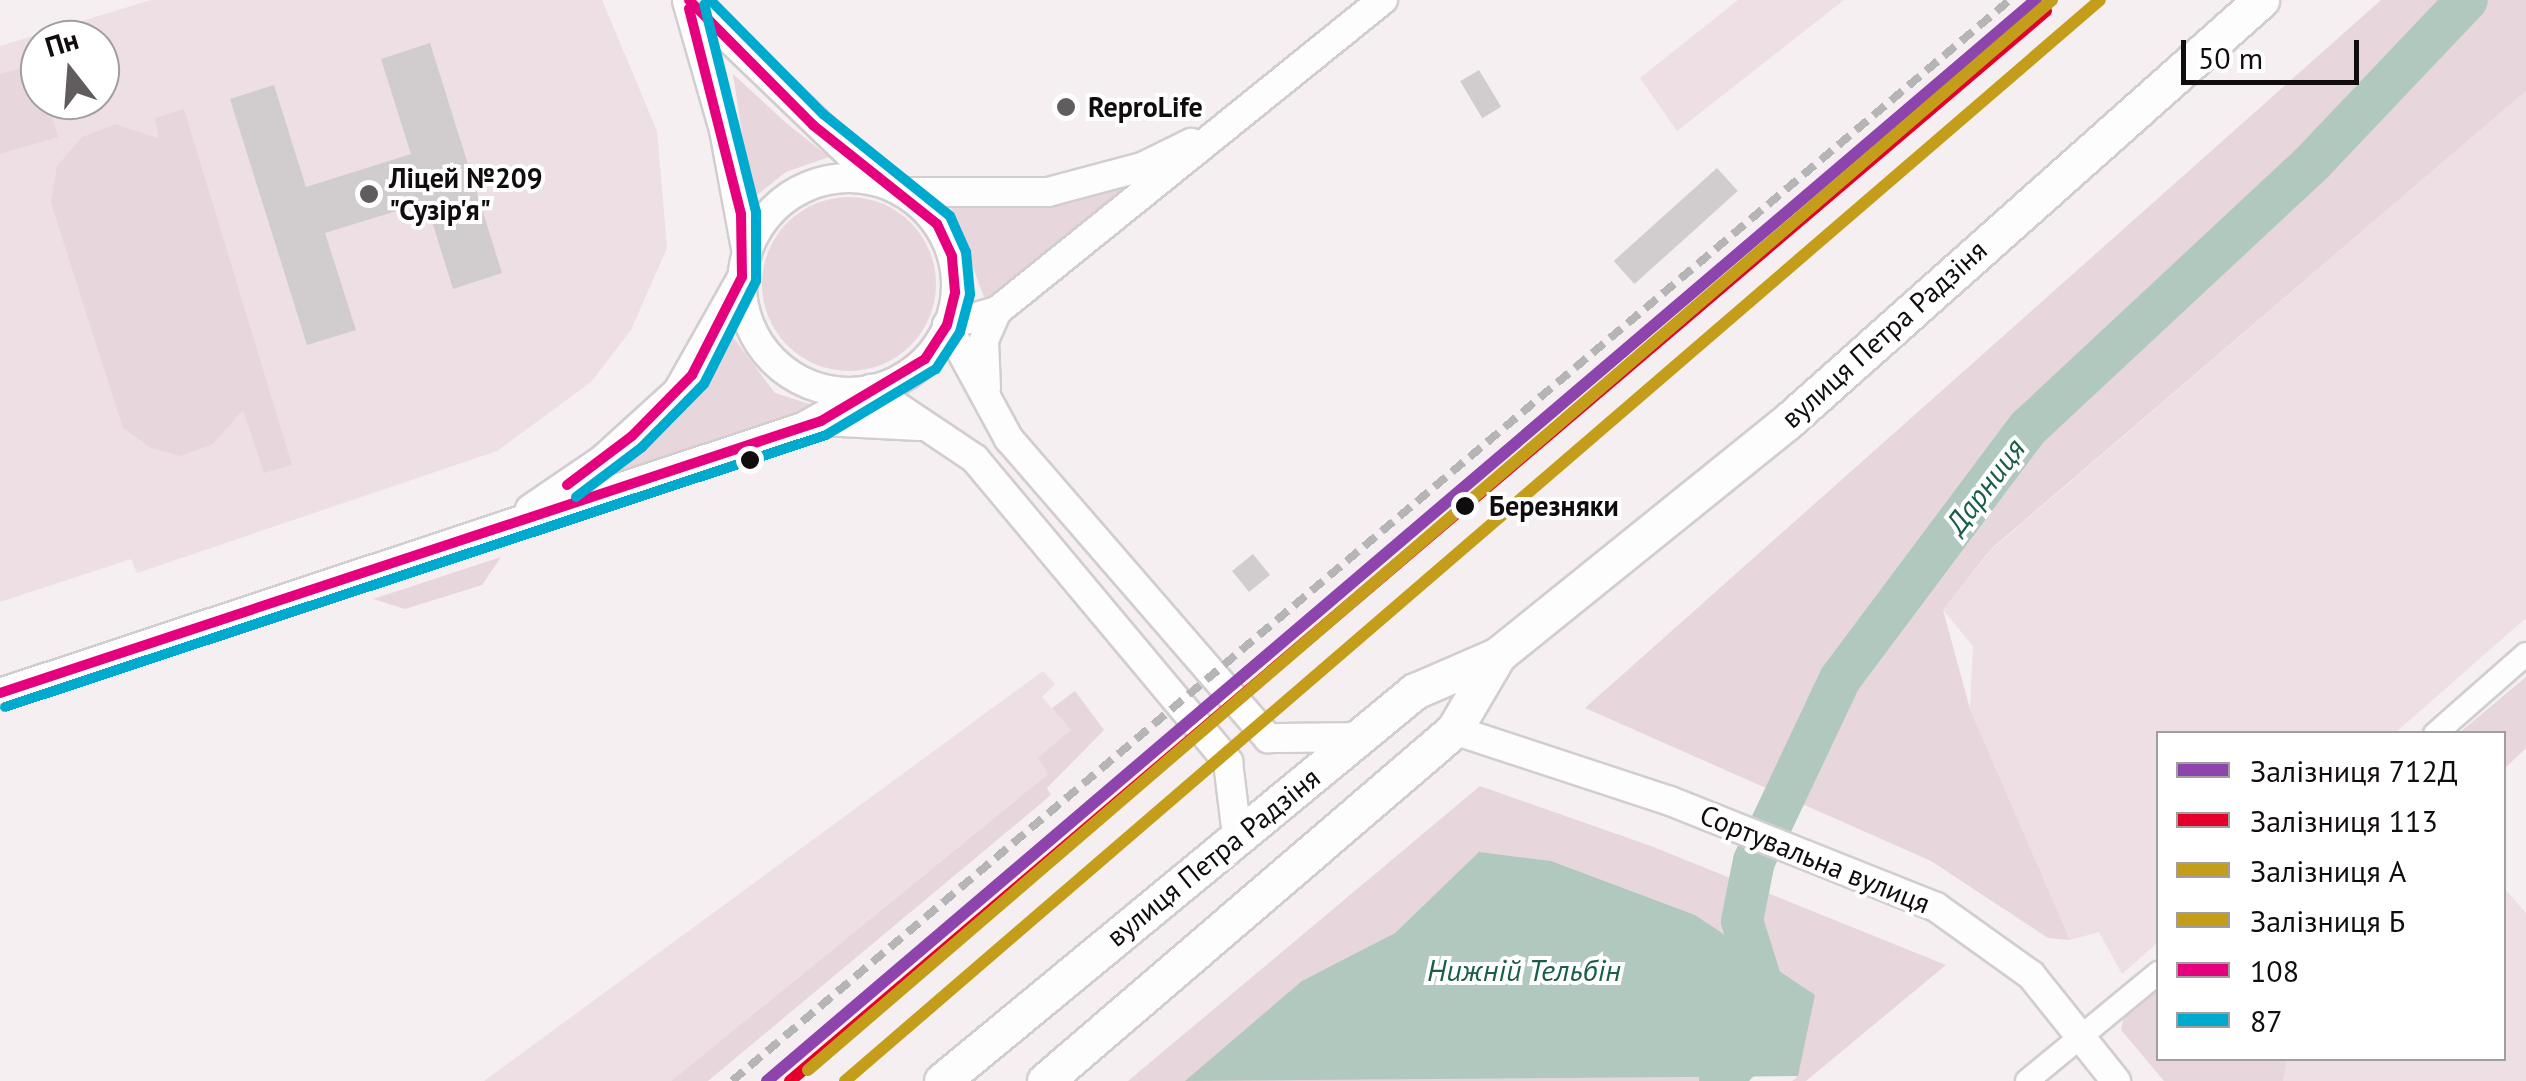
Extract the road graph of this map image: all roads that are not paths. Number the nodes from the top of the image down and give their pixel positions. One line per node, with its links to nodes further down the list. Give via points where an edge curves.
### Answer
1 (688, 0): 5 (street); 6 (street, via 724,130)
2 (1383, 0): 4 (street)
3 (2261, 0): 15 (main road, вулиця Петра Радзіня, via 1787,422)
4 (1219, 129): 5 (street, via 1142,167 1048,192); 7 (street)
5 (891, 187): 6 (street, via 844,178 798,191 770,212); 8 (street, via 929,214 952,256)
6 (744, 266): 9 (street, via 751,328 775,362 819,387); 13 (street, via 701,362 660,410 589,470)
7 (997, 310): 8 (street); 10 (street, via 982,350)
8 (948, 325): 9 (street, via 917,366); 10 (street)
9 (871, 389): 11 (street); 12 (street)
10 (993, 414): 19 (street, via 1268,738)
11 (821, 421): 12 (street, via 898,422); 13 (street)
12 (945, 435): 20 (street, via 981,466 1228,762)
13 (491, 533): 16 (street)
14 (2526, 654): 18 (street)
15 (1498, 655): 17 (main road, вулиця Петра Радзіня); 19 (main road, вулиця Петра Радзіня, via 1415,691)
16 (0, 693)
17 (1454, 730): 22 (street, Сортувальна вулиця, via 1670,801 1838,866 1990,938); 24 (main road, вулиця Петра Радзіня)
18 (2438, 731)
19 (1359, 737): 20 (main road, вулиця Петра Радзіня)
20 (1237, 835): 23 (main road, вулиця Петра Радзіня)
21 (2156, 975): 22 (street)
22 (2086, 1036): 25 (street); 26 (street, Сортувальна вулиця)
23 (942, 1081)
24 (1045, 1081)
25 (2027, 1081)
26 (2116, 1081)

